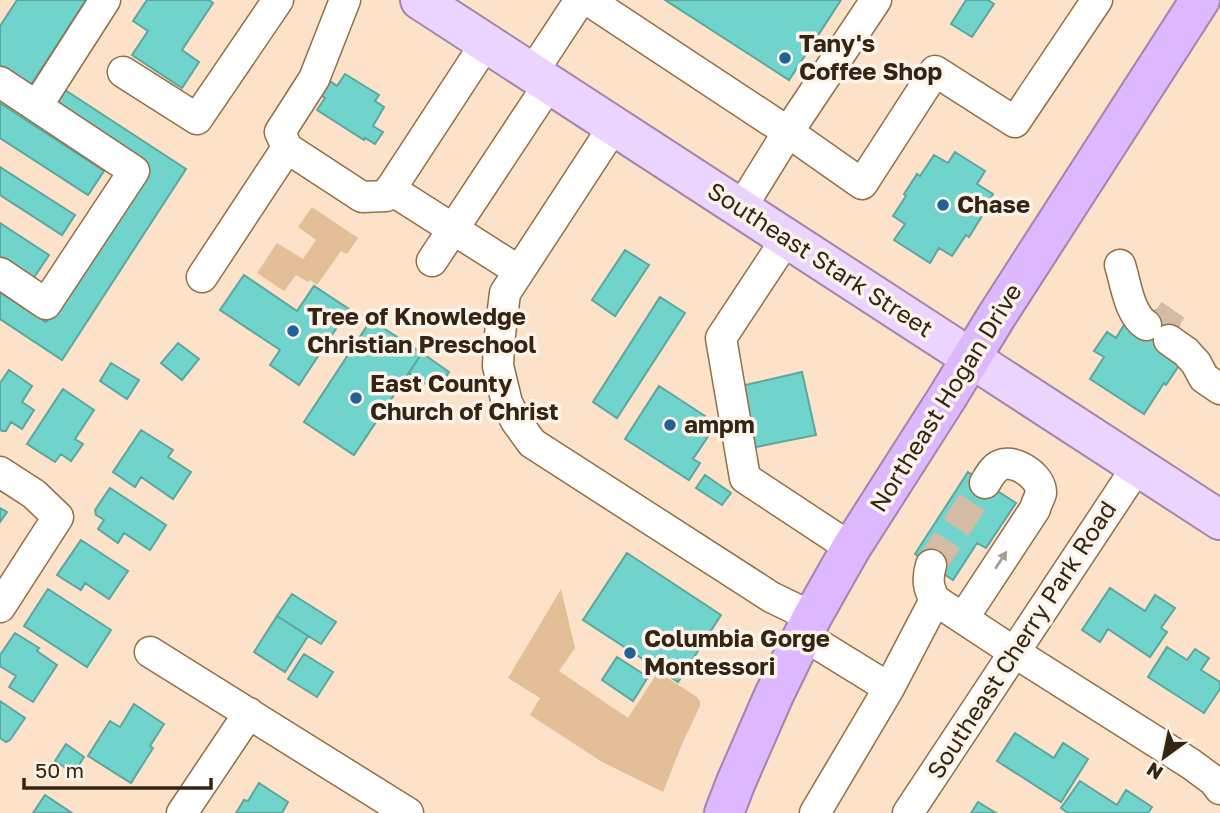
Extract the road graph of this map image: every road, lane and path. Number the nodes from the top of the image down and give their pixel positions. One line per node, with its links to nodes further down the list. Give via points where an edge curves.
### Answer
1 (105, 0): 14 (street)
2 (278, 0): 11 (street, via 197,119)
3 (345, 0): 17 (street, via 314,79 280,132)
4 (420, 0): 10 (main road, Southeast Stark Street)
5 (580, 0): 12 (street)
6 (588, 0): 16 (street)
7 (876, 0): 16 (street)
8 (1097, 0): 16 (street, via 1015,122 935,71 862,184)
9 (1200, 0): 27 (highway, Northeast Hogan Drive)
10 (486, 43): 12 (main road, Southeast Stark Street); 18 (street)
11 (123, 72)
12 (541, 78): 15 (main road, Southeast Stark Street); 20 (street)
13 (0, 82): 14 (street)
14 (37, 106): 25 (street, via 134,171 46,304)
15 (614, 127): 19 (main road, Southeast Stark Street); 24 (street)
16 (788, 132): 19 (street)
17 (287, 148): 18 (street, via 362,197 386,195); 26 (street)
18 (390, 188): 20 (street)
19 (741, 208): 21 (main road, Southeast Stark Street)
20 (453, 229): 22 (street); 24 (street)
21 (787, 238): 27 (main road, Southeast Stark Street); 33 (street, via 721,338 744,478)
22 (432, 261)
23 (1120, 265): 28 (street, via 1160,328 1196,363 1204,378)
24 (519, 271): 38 (street, via 505,293 498,366 507,403 532,443 771,597)
25 (0, 273)
26 (202, 277)
27 (971, 358): 29 (main road, Southeast Stark Street); 33 (highway, Northeast Hogan Drive)
28 (1220, 389)
29 (1137, 467): 32 (main road, Southeast Stark Street); 40 (street, Southeast Cherry Park Road)
30 (0, 472): 36 (street, via 58,517)
31 (985, 483): 37 (street, one-way to 31, via 1035,509 1041,492 1036,478 1017,465 1004,464 993,470)
32 (1220, 520)
33 (852, 548): 38 (highway, Northeast Hogan Drive)
34 (931, 565): 35 (street, via 929,589)
35 (935, 600): 37 (street); 41 (street)
36 (0, 607)
37 (964, 617): 40 (street)
38 (808, 626): 41 (street); 46 (highway, Northeast Hogan Drive)
39 (150, 652): 42 (street)
40 (1014, 652): 43 (street, via 1191,764); 48 (street, Southeast Cherry Park Road)
41 (889, 688): 47 (street)
42 (249, 713): 44 (street); 45 (street)
43 (1220, 789)
44 (182, 813)
45 (408, 813)
46 (724, 813)
47 (815, 813)
48 (908, 813)

